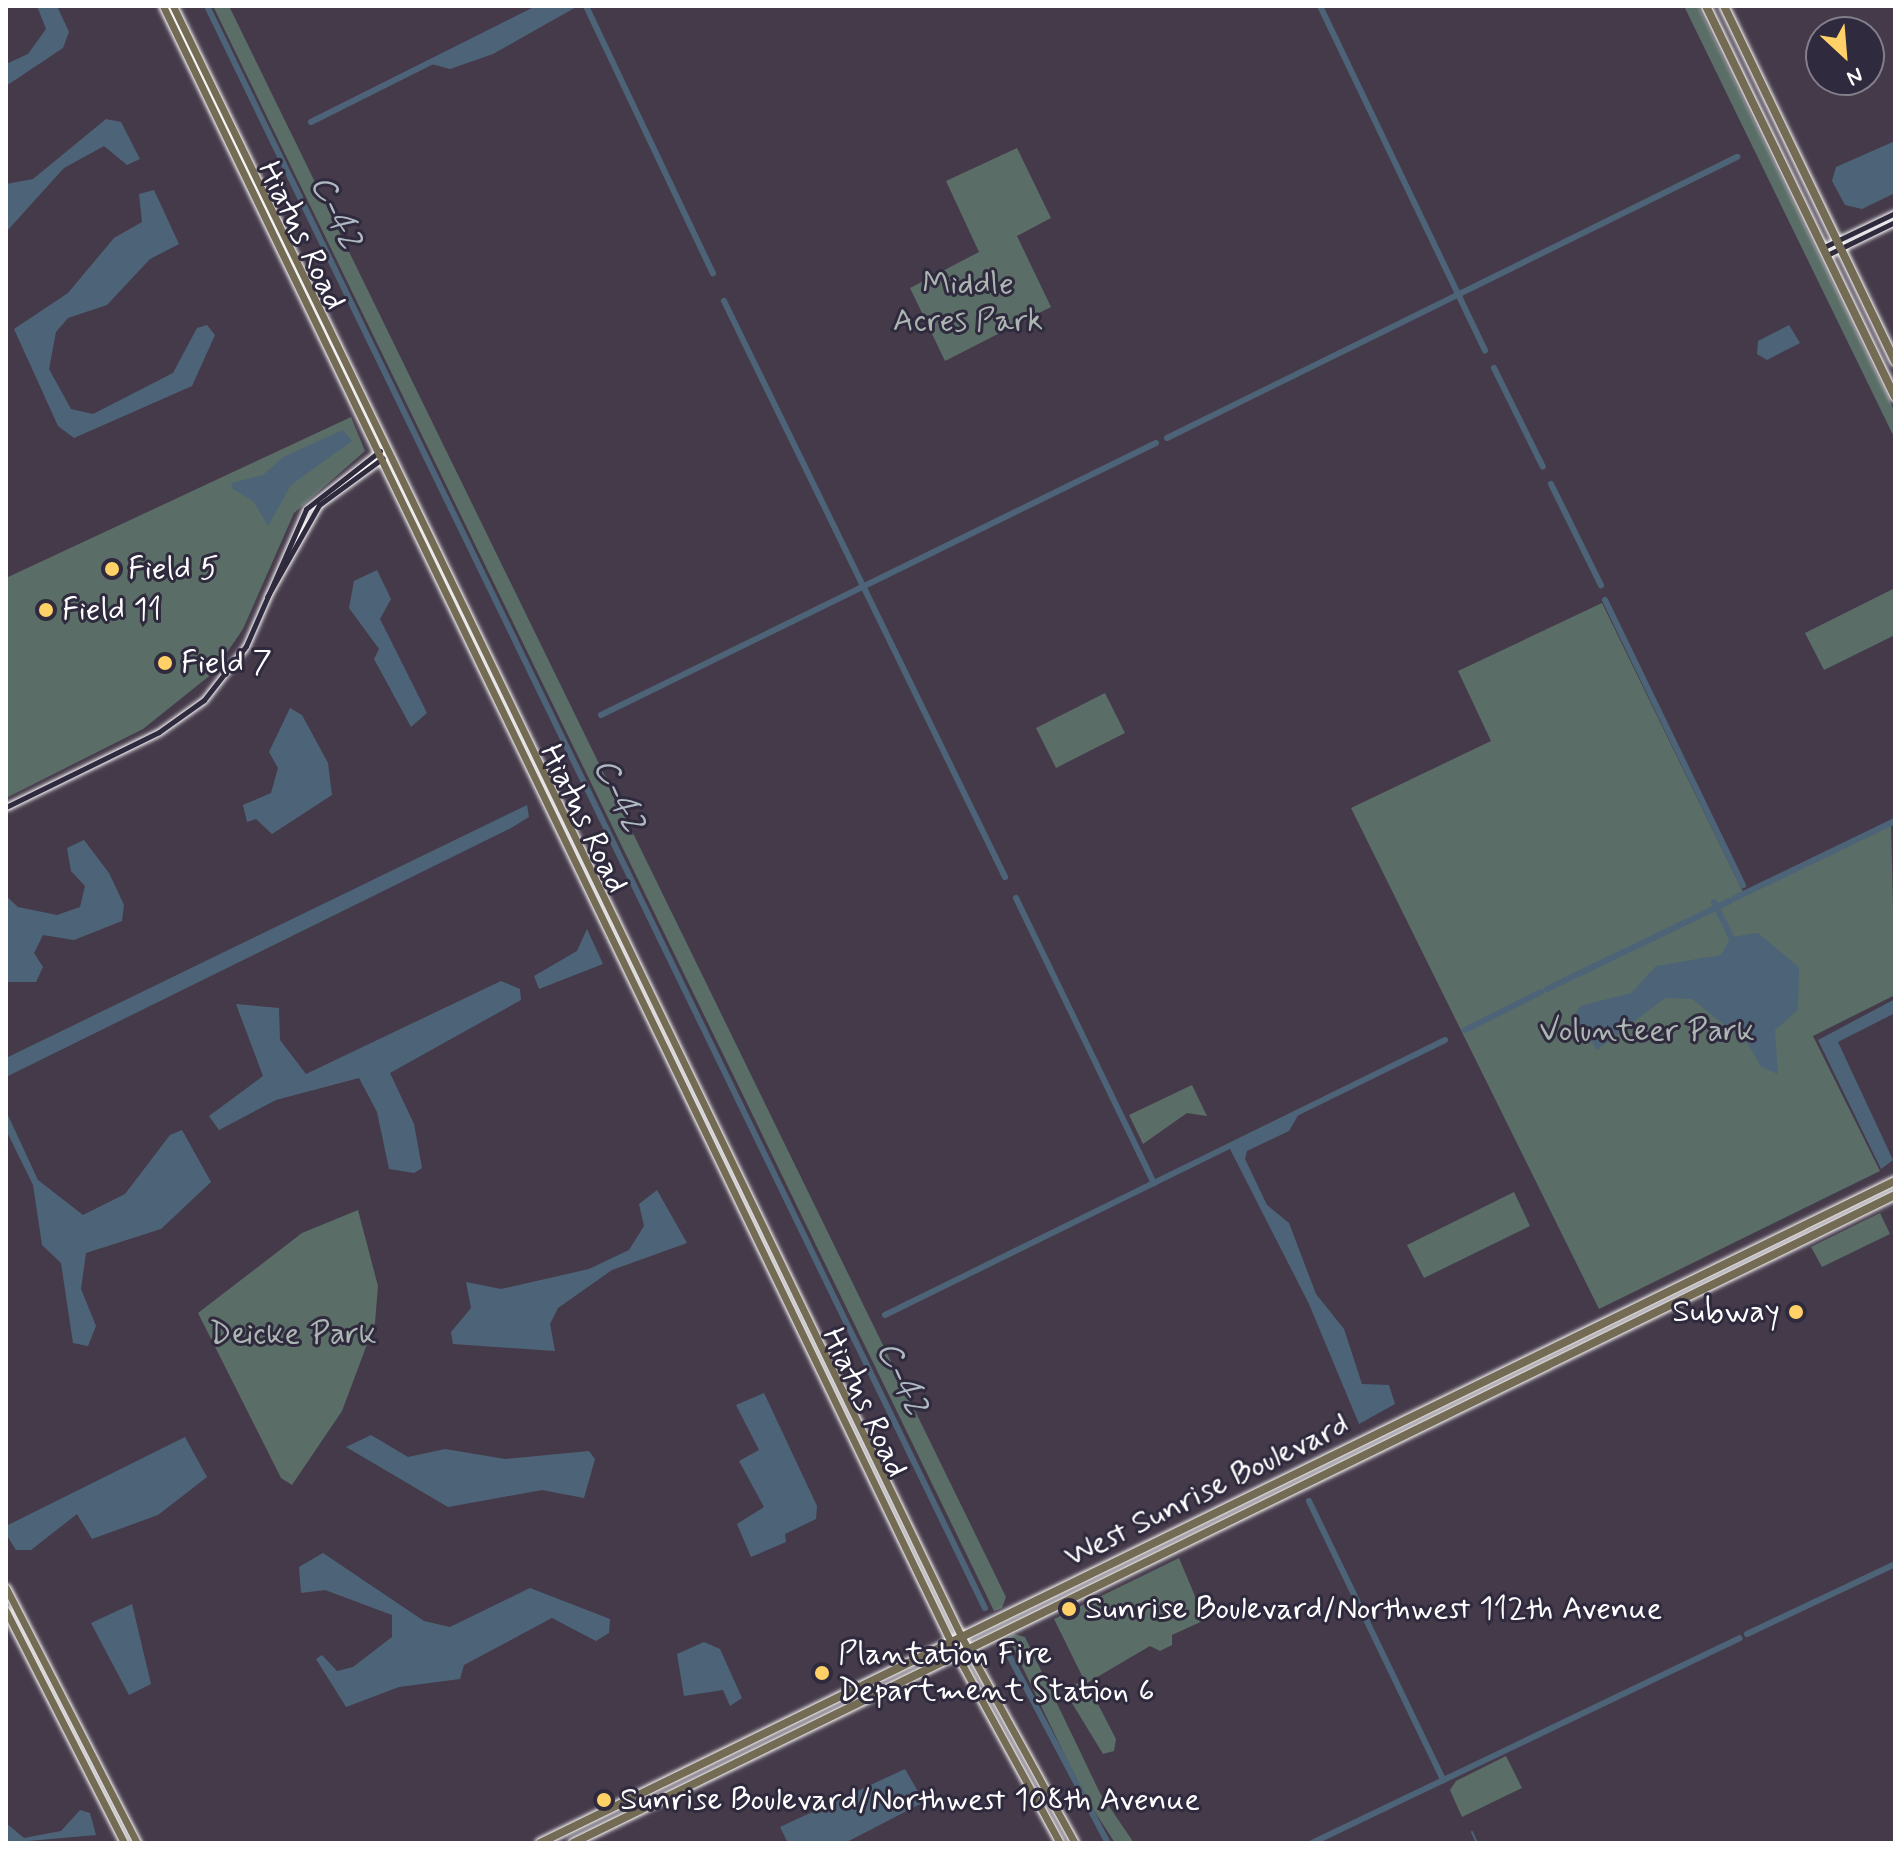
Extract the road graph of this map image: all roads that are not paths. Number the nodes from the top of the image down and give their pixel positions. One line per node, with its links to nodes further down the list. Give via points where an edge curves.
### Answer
1 (163, 6): 6 (main road, Hiatus Road)
2 (173, 6): 5 (main road, Hiatus Road)
3 (1706, 6): 10 (highway)
4 (1724, 6): 9 (highway)
5 (178, 16): 6 (main road); 13 (main road, Hiatus Road)
6 (170, 20): 14 (main road, Hiatus Road)
7 (1895, 213): 9 (street)
8 (1895, 222): 9 (street)
9 (1838, 245): 10 (street); 11 (highway)
10 (1824, 252): 12 (highway)
11 (1895, 361)
12 (1895, 397)
13 (389, 450): 14 (street); 20 (main road, Hiatus Road)
14 (381, 455): 15 (street, via 306,509 239,658 193,710); 21 (main road, Hiatus Road)
15 (6, 807)
16 (1895, 1181): 20 (highway, West Sunrise Boulevard)
17 (1895, 1195): 22 (highway, West Sunrise Boulevard)
18 (6, 1588): 25 (main road)
19 (6, 1611): 24 (main road)
20 (961, 1636): 21 (highway, West Sunrise Boulevard); 22 (main road, Hiatus Road)
21 (950, 1641): 23 (main road, Hiatus Road); 26 (highway, West Sunrise Boulevard)
22 (968, 1649): 23 (highway, West Sunrise Boulevard); 29 (main road, Hiatus Road)
23 (957, 1655): 27 (highway, West Sunrise Boulevard); 28 (main road, Hiatus Road)
24 (124, 1843)
25 (137, 1843)
26 (540, 1843)
27 (573, 1843)
28 (1060, 1843)
29 (1075, 1843)

